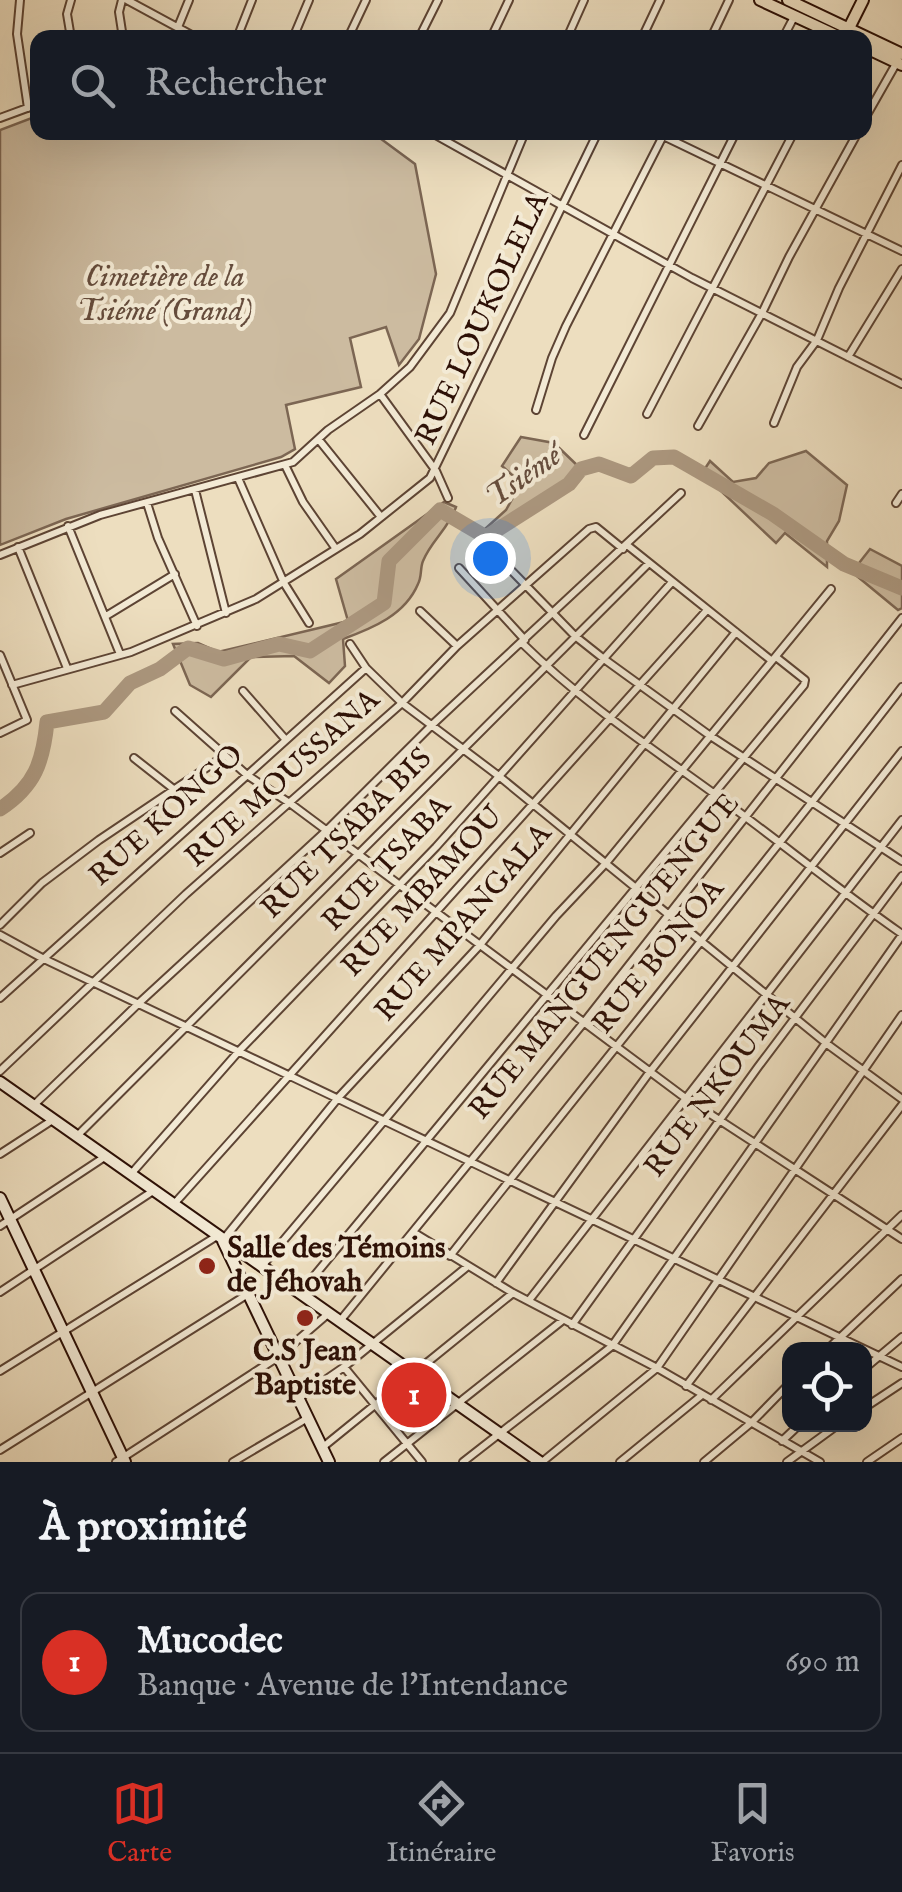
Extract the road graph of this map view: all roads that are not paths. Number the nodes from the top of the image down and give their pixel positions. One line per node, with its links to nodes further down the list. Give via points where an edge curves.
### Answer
1 (20, 0): 36 (street, via 17,34)
2 (72, 0): 17 (street)
3 (127, 0): 16 (street); 18 (street, via 119,12)
4 (189, 0): 16 (street)
5 (252, 0): 21 (street)
6 (309, 0): 22 (street)
7 (366, 0): 23 (street)
8 (438, 0): 24 (street)
9 (509, 0): 25 (street)
10 (584, 0): 26 (street)
11 (660, 0): 27 (street)
12 (730, 0): 28 (street)
13 (760, 0): 15 (main road)
14 (863, 0): 31 (main road)
15 (796, 5): 29 (street); 30 (main road)
16 (178, 26): 19 (street); 20 (street)
17 (69, 30)
18 (121, 30)
19 (178, 30)
20 (184, 30)
21 (240, 30)
22 (296, 30)
23 (352, 30)
24 (423, 30)
25 (495, 30)
26 (571, 30)
27 (646, 30)
28 (715, 30)
29 (786, 30)
30 (838, 30)
31 (847, 30)
32 (872, 45): 34 (main road)
33 (872, 49): 34 (main road)
34 (901, 57): 35 (street)
35 (872, 106)
36 (28, 108): 37 (street)
37 (0, 118)
38 (522, 140): 48 (street)
39 (594, 140): 50 (street, RUE LOUKOLELA)
40 (658, 140): 52 (street)
41 (672, 140): 47 (street)
42 (732, 140): 47 (street)
43 (790, 140): 49 (street)
44 (854, 140): 51 (street)
45 (443, 141): 48 (street)
46 (902, 165): 53 (street)
47 (720, 166): 49 (street); 55 (street)
48 (506, 177): 50 (street); 62 (street, via 450,312 410,367)
49 (766, 187): 51 (street); 57 (street)
50 (561, 207): 52 (street); 70 (street, RUE LOUKOLELA)
51 (816, 212): 53 (street); 58 (street)
52 (613, 234): 55 (street); 63 (street, via 552,358)
53 (865, 235): 54 (street); 59 (street)
54 (902, 251)
55 (668, 264): 57 (street); 67 (street)
56 (902, 269): 60 (street)
57 (714, 289): 58 (street); 64 (street)
58 (762, 314): 59 (street); 66 (street)
59 (817, 340): 60 (street); 65 (street, via 796,368)
60 (848, 357): 61 (street)
61 (902, 384)
62 (380, 394): 68 (street); 70 (street)
63 (536, 410)
64 (647, 414)
65 (774, 423)
66 (698, 426)
67 (584, 435)
68 (318, 440): 69 (street); 78 (street)
69 (285, 465): 71 (street); 82 (street)
70 (436, 471): 75 (street); 78 (street, RUE LOUKOLELA)
71 (238, 478): 72 (street); 89 (street)
72 (194, 490): 76 (street); 95 (street)
73 (681, 492): 81 (street)
74 (902, 494): 77 (street)
75 (448, 498)
76 (147, 503): 79 (street); 87 (street)
77 (896, 503)
78 (381, 517): 82 (street, RUE LOUKOLELA)
79 (68, 526): 80 (street); 97 (street)
80 (18, 547): 83 (street); 111 (street)
81 (625, 547): 84 (street); 90 (street, RUE MOUSSANA, via 589,529); 96 (street)
82 (336, 549): 89 (street, RUE LOUKOLELA)
83 (0, 555)
84 (649, 563): 88 (street); 102 (street, RUE TSABA BIS)
85 (506, 565): 90 (street)
86 (460, 568): 94 (street)
87 (175, 574): 97 (street); 100 (street)
88 (672, 582): 92 (street); 108 (street, RUE TSABA)
89 (284, 583): 95 (street, RUE LOUKOLELA); 99 (street)
90 (526, 587): 94 (street, RUE MOUSSANA); 96 (street)
91 (831, 588): 109 (street)
92 (707, 610): 101 (street); 113 (street, RUE MBAMOU)
93 (420, 611): 105 (street)
94 (499, 612): 103 (street); 105 (street, RUE MOUSSANA)
95 (226, 613): 100 (street, RUE LOUKOLELA)
96 (552, 613): 102 (street); 103 (street)
97 (106, 616): 106 (street)
98 (902, 618): 135 (street, RUE MANGUENGUENGUE)
99 (309, 623)
100 (197, 626): 106 (street, RUE LOUKOLELA)
101 (736, 632): 109 (street); 119 (street, RUE MPANGALA)
102 (575, 636): 108 (street); 110 (street, RUE TSABA BIS)
103 (524, 641): 110 (street); 122 (street)
104 (350, 644): 112 (street)
105 (457, 646): 118 (street, RUE MOUSSANA)
106 (120, 654): 111 (street, RUE LOUKOLELA)
107 (0, 656): 114 (street)
108 (604, 659): 113 (street); 117 (street, RUE TSABA)
109 (774, 659): 124 (street); 131 (street, via 806,682)
110 (546, 666): 117 (street); 127 (street, RUE TSABA BIS)
111 (67, 668): 114 (street, RUE LOUKOLELA)
112 (366, 668): 118 (street); 125 (street, RUE KONGO)
113 (642, 684): 119 (street); 121 (street, RUE MBAMOU)
114 (12, 685): 123 (street, via 28,720)
115 (902, 687): 138 (street, RUE BONOA)
116 (242, 691): 125 (street)
117 (576, 691): 121 (street); 134 (street, RUE TSABA)
118 (402, 704): 122 (street); 139 (street, RUE MOUSSANA)
119 (676, 709): 124 (street); 126 (street, RUE MPANGALA)
120 (176, 712): 129 (street)
121 (612, 718): 126 (street); 140 (street, RUE MBAMOU)
122 (432, 724): 127 (street); 144 (street)
123 (0, 733)
124 (710, 734): 131 (street); 132 (street)
125 (286, 740): 133 (street, RUE KONGO)
126 (646, 746): 132 (street); 146 (street, RUE MPANGALA)
127 (464, 749): 134 (street); 150 (street, RUE TSABA BIS)
128 (902, 751): 143 (street)
129 (224, 756): 133 (street); 136 (street)
130 (134, 758): 136 (street)
131 (745, 758): 135 (street); 137 (street)
132 (682, 771): 137 (street); 152 (street)
133 (247, 775): 139 (street); 166 (street, RUE KONGO)
134 (500, 777): 140 (street); 155 (street, RUE TSABA)
135 (777, 777): 138 (street); 141 (street, RUE MANGUENGUENGUE)
136 (176, 791): 161 (street, via 42,883)
137 (716, 795): 141 (street); 156 (street)
138 (814, 802): 143 (street); 147 (street, RUE BONOA)
139 (291, 804): 144 (street); 169 (street, RUE MOUSSANA)
140 (534, 805): 146 (street); 158 (street, RUE MBAMOU)
141 (745, 817): 147 (street); 159 (street, RUE MANGUENGUENGUE)
142 (902, 820): 148 (street)
143 (846, 823): 148 (street); 153 (street)
144 (326, 831): 150 (street); 173 (street)
145 (30, 833): 149 (street)
146 (572, 835): 152 (street); 165 (street, RUE MPANGALA)
147 (780, 844): 153 (street); 164 (street, RUE BONOA)
148 (880, 847): 151 (street); 157 (street)
149 (0, 853)
150 (360, 856): 155 (street); 177 (street, RUE TSABA BIS)
151 (902, 861)
152 (606, 863): 156 (street); 168 (street)
153 (808, 867): 157 (street); 167 (street)
154 (902, 876): 160 (street, RUE NKOUMA)
155 (399, 885): 158 (street); 180 (street, RUE TSABA)
156 (635, 887): 159 (street); 171 (street)
157 (843, 894): 160 (street); 170 (street)
158 (435, 912): 165 (street); 184 (street, RUE MBAMOU)
159 (668, 914): 164 (street); 176 (street, RUE MANGUENGUENGUE)
160 (874, 915): 163 (street); 175 (street, RUE NKOUMA)
161 (0, 925)
162 (0, 935): 166 (street)
163 (902, 935): 178 (street)
164 (702, 942): 167 (street); 179 (street, RUE BONOA)
165 (479, 946): 168 (street); 186 (street, RUE MPANGALA)
166 (42, 958): 169 (street); 172 (street, RUE KONGO)
167 (733, 966): 170 (street); 183 (street)
168 (512, 968): 171 (street); 192 (street)
169 (93, 981): 173 (street); 181 (street, RUE MOUSSANA)
170 (766, 993): 175 (street); 187 (street)
171 (548, 996): 176 (street); 194 (street)
172 (0, 998)
173 (139, 1002): 177 (street); 189 (street)
174 (902, 1016): 182 (street)
175 (797, 1019): 178 (street); 190 (street, RUE NKOUMA)
176 (585, 1021): 179 (street); 198 (street, RUE MANGUENGUENGUE)
177 (187, 1026): 180 (street); 193 (street, RUE TSABA BIS)
178 (827, 1044): 182 (street); 195 (street)
179 (616, 1046): 183 (street); 201 (street, RUE BONOA)
180 (239, 1051): 184 (street); 200 (street, RUE TSABA)
181 (0, 1071)
182 (864, 1072): 188 (street); 199 (street)
183 (650, 1073): 187 (street); 205 (street)
184 (287, 1075): 186 (street); 206 (street, RUE MBAMOU)
185 (0, 1082): 189 (street)
186 (338, 1098): 192 (street); 212 (street, RUE MPANGALA)
187 (684, 1098): 190 (street); 208 (street)
188 (902, 1102): 203 (street)
189 (33, 1106): 191 (street)
190 (719, 1120): 195 (street); 214 (street, RUE NKOUMA)
191 (51, 1121): 193 (street); 196 (street)
192 (384, 1121): 194 (street); 217 (street)
193 (76, 1137): 197 (street)
194 (427, 1143): 198 (street); 226 (street)
195 (754, 1144): 199 (street); 216 (street)
196 (0, 1154)
197 (106, 1156): 200 (street); 209 (street)
198 (468, 1162): 201 (street); 211 (street, RUE MANGUENGUENGUE)
199 (794, 1170): 203 (street); 221 (street)
200 (131, 1174): 202 (street)
201 (508, 1182): 205 (street); 215 (street, RUE BONOA)
202 (153, 1191): 206 (street); 219 (street)
203 (833, 1196): 210 (street); 227 (street)
204 (0, 1198): 209 (street)
205 (557, 1202): 208 (street); 222 (street)
206 (173, 1204): 212 (street)
207 (902, 1215): 210 (street)
208 (590, 1218): 214 (street); 228 (street)
209 (5, 1223): 219 (street)
210 (888, 1230): 213 (street); 230 (street)
211 (412, 1232): 215 (street); 231 (street, RUE MANGUENGUENGUE)
212 (220, 1238): 217 (street); 225 (street); 233 (street, RUE MPANGALA)
213 (902, 1239)
214 (632, 1240): 216 (street); 232 (street, RUE NKOUMA)
215 (450, 1256): 218 (street)
216 (674, 1259): 221 (street); 238 (street)
217 (262, 1266): 226 (street)
218 (468, 1266): 222 (street); 237 (street)
219 (34, 1270): 223 (street); 233 (street)
220 (902, 1279): 235 (street)
221 (716, 1280): 227 (street); 243 (street)
222 (496, 1283): 224 (street)
223 (0, 1292)
224 (513, 1293): 228 (street); 246 (street)
225 (248, 1294): 240 (street); 249 (street)
226 (300, 1294): 229 (street)
227 (755, 1298): 230 (street); 248 (street)
228 (530, 1299): 232 (street)
229 (329, 1313): 231 (street); 240 (street)
230 (798, 1317): 235 (street); 253 (street)
231 (340, 1322): 237 (street)
232 (568, 1322): 238 (street); 254 (street, RUE NKOUMA)
233 (63, 1333): 245 (street, RUE MPANGALA); 249 (street)
234 (902, 1337): 239 (street)
235 (840, 1338): 236 (street); 239 (street)
236 (835, 1342)
237 (371, 1343): 242 (street); 246 (street)
238 (612, 1346): 243 (street); 259 (street)
239 (880, 1356): 241 (street); 244 (street)
240 (278, 1357): 252 (street); 268 (street)
241 (872, 1362)
242 (344, 1368): 252 (street); 256 (street)
243 (656, 1368): 248 (street); 274 (street)
244 (902, 1368)
245 (0, 1372)
246 (414, 1374): 254 (street); 256 (street)
247 (902, 1383): 255 (street)
248 (686, 1386): 251 (street)
249 (90, 1391): 266 (street); 268 (street)
250 (782, 1391): 258 (street)
251 (702, 1395): 253 (street); 275 (street)
252 (298, 1399): 257 (street)
253 (711, 1400): 258 (street)
254 (456, 1403): 259 (street); 264 (street, RUE NKOUMA)
255 (872, 1403)
256 (377, 1405): 264 (street); 265 (street)
257 (306, 1418): 265 (street); 269 (street)
258 (752, 1422): 263 (street); 276 (street)
259 (498, 1432): 273 (street); 274 (street)
260 (792, 1432): 263 (street)
261 (827, 1432): 267 (street)
262 (902, 1438): 279 (street)
263 (782, 1441): 267 (street)
264 (408, 1444): 271 (street, RUE NKOUMA); 272 (street)
265 (322, 1448): 270 (street)
266 (0, 1450)
267 (800, 1451): 277 (street); 278 (street)
268 (121, 1461)
269 (233, 1462)
270 (329, 1462)
271 (384, 1462)
272 (422, 1462)
273 (463, 1462)
274 (541, 1462)
275 (620, 1462)
276 (704, 1462)
277 (787, 1462)
278 (820, 1462)
279 (867, 1462)

